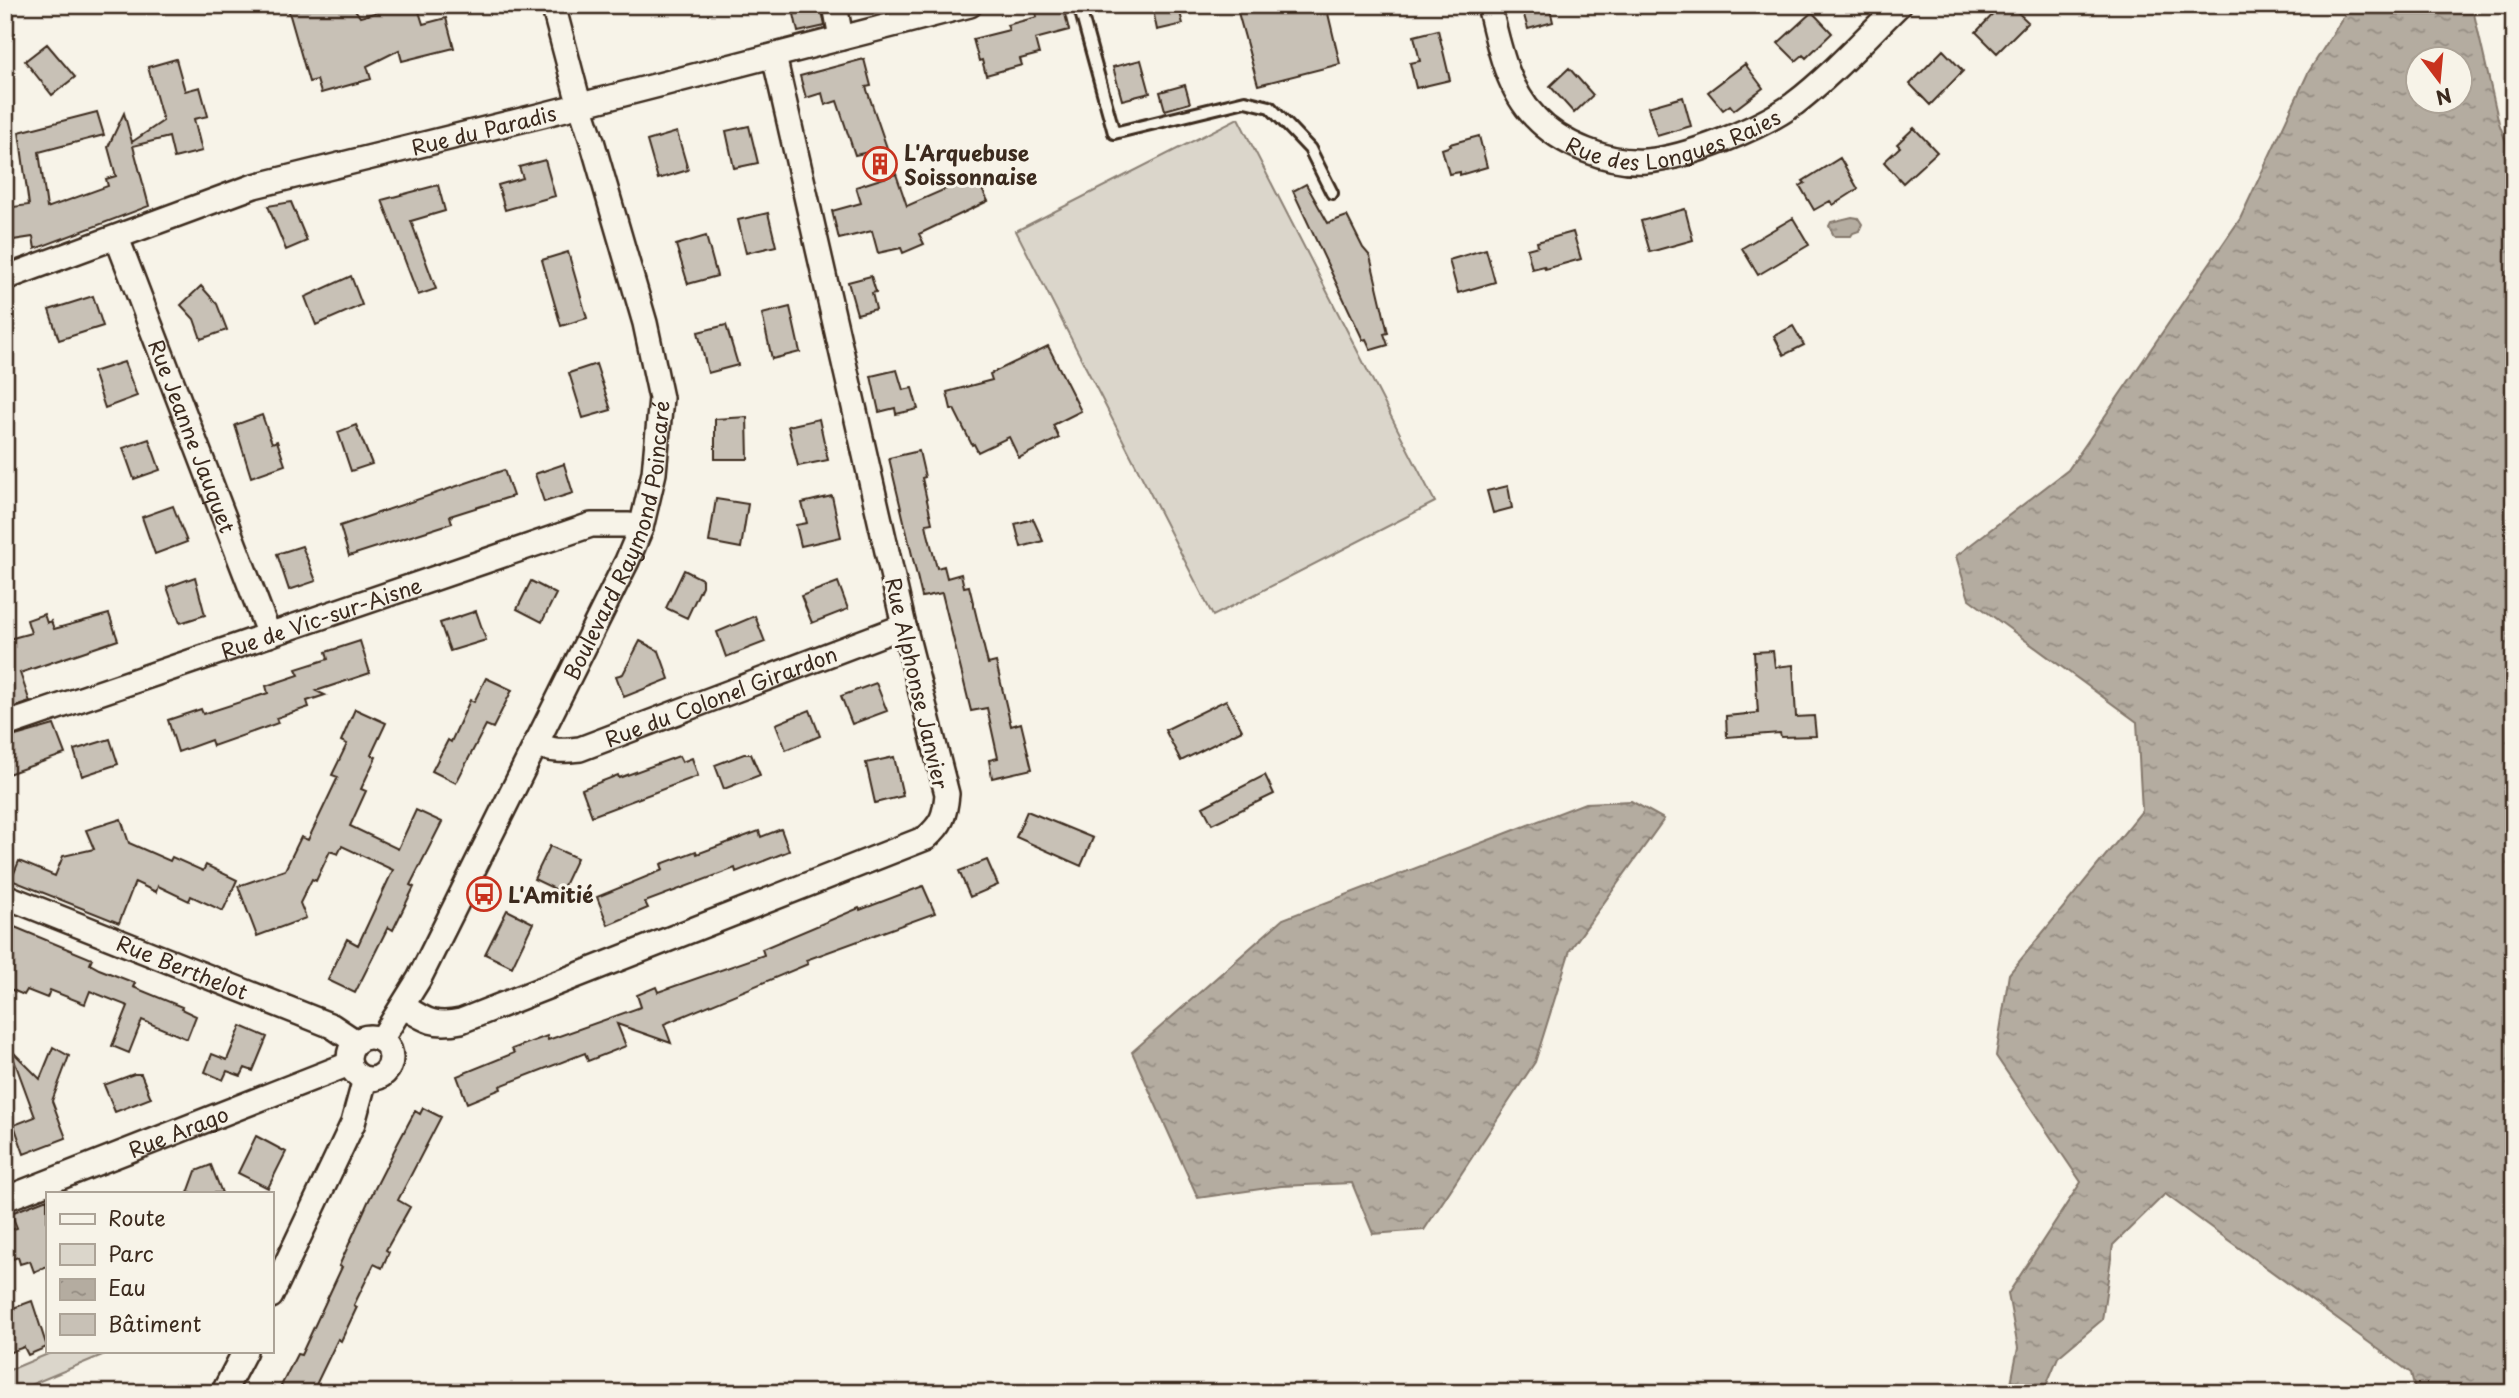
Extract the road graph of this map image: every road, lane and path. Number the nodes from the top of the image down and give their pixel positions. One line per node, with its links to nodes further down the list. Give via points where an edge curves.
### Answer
1 (553, 5): 9 (street, Boulevard Raymond Poincaré)
2 (835, 5): 7 (street)
3 (970, 5): 7 (street, Rue du Paradis)
4 (1079, 5): 10 (lane, via 1114,133 1245,101 1270,107 1310,149)
5 (1489, 5): 6 (street, Rue des Longues Raies, via 1511,83 1534,117 1564,141 1605,157 1645,162 1700,149 1793,104)
6 (1899, 5)
7 (841, 38): 8 (street, Rue du Paradis)
8 (774, 56): 9 (street, Rue du Paradis); 14 (street, Rue Alphonse Janvier)
9 (580, 104): 11 (street, Rue du Paradis, via 254,186); 13 (street, Boulevard Raymond Poincaré, via 645,323 661,398 654,473)
10 (1332, 193)
11 (117, 238): 12 (street, Rue du Paradis); 15 (street, Rue Jeanne Jauquet)
12 (5, 278)
13 (641, 528): 15 (street, Rue de Vic-sur-Aisne, via 591,525); 17 (street, Boulevard Raymond Poincaré)
14 (904, 626): 17 (street, Rue du Colonel Girardon, via 580,749 562,751); 19 (street, Rue Alphonse Janvier, via 947,794 940,826 926,838 461,1021 443,1025)
15 (269, 635): 16 (street, Rue de Vic-sur-Aisne)
16 (5, 725)
17 (536, 743): 19 (street, Boulevard Raymond Poincaré)
18 (5, 896): 21 (street, Rue Berthelot, via 332,1026)
19 (403, 1006): 20 (street, Boulevard Raymond Poincaré)
20 (381, 1041): 21 (street, via 373,1037); 22 (street, via 391,1057 389,1067 375,1079)
21 (356, 1042): 22 (street, via 349,1056)
22 (357, 1072): 23 (street, Rue Arago); 24 (street, via 353,1123)
23 (5, 1199)
24 (273, 1292)
25 (244, 1352): 26 (street)
26 (223, 1393)

